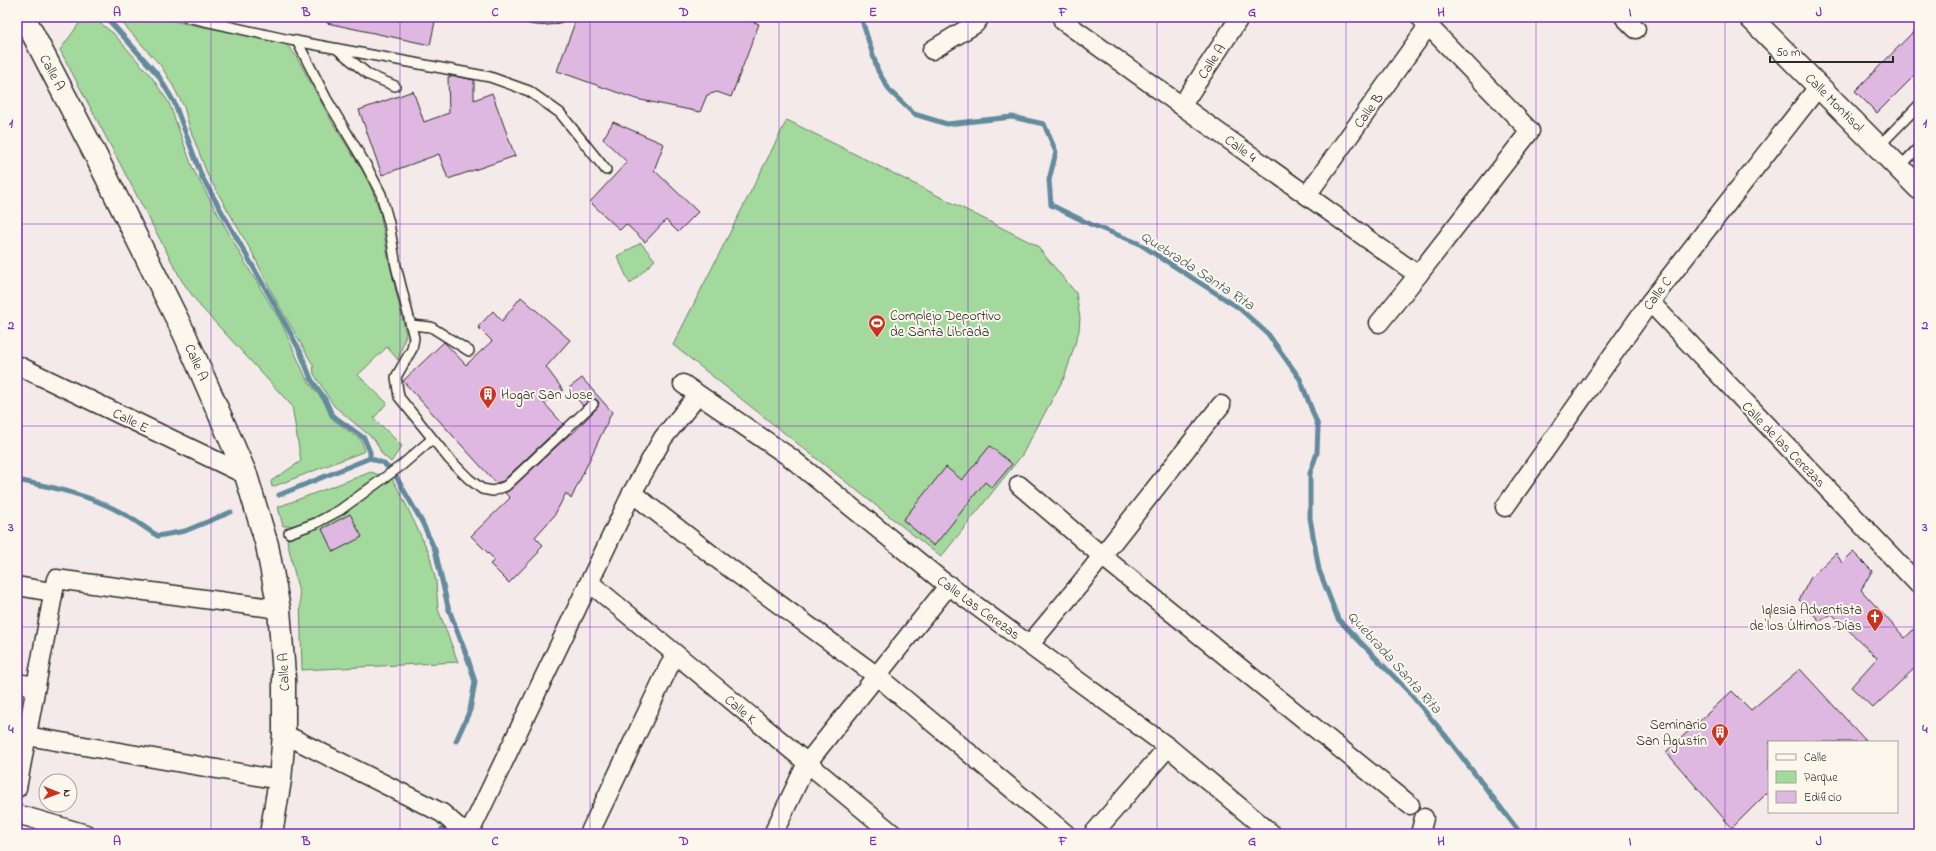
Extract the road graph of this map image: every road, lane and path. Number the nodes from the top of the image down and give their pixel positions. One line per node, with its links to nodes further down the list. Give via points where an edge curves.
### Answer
1 (24, 17): 34 (street, Calle A, via 185,335)
2 (187, 17): 10 (lane)
3 (524, 17): 4 (lane, via 550,21)
4 (560, 17)
5 (980, 17): 12 (street, via 976,24)
6 (1240, 17): 16 (street, Calle A)
7 (1750, 17): 14 (street, Calle Montisol)
8 (1063, 21): 16 (street, Calle 4)
9 (1424, 21): 22 (street, Calle B); 23 (street, via 1530,131)
10 (297, 41): 11 (lane); 26 (lane, via 326,98 381,194)
11 (335, 48): 13 (lane, via 369,75); 20 (lane, via 490,77 529,91 560,113)
12 (932, 50)
13 (395, 86)
14 (1819, 86): 17 (street, Calle Montisol); 24 (street, Calle C)
15 (1919, 105): 17 (lane)
16 (1182, 106): 22 (street, Calle 4)
17 (1878, 147): 19 (street, Calle Montisol)
18 (1919, 147): 19 (lane)
19 (1899, 168): 21 (street, Calle Montisol)
20 (606, 170)
21 (1919, 188)
22 (1307, 195): 23 (street, Calle 4)
23 (1418, 275): 25 (street)
24 (1650, 302): 37 (street, Calle C); 42 (street, Calle de las Cerezas)
25 (1379, 323)
26 (411, 325): 27 (lane, via 431,327); 33 (lane, via 414,338 412,349 396,377 399,397)
27 (469, 351)
28 (17, 365): 34 (street, Calle E)
29 (683, 384): 30 (street, Calle Las Cerezas)
30 (698, 395): 36 (street, via 664,438); 41 (street, Calle Las Cerezas, via 791,458)
31 (593, 404): 33 (lane, via 506,486 493,491 482,489 469,480)
32 (1221, 405): 39 (street)
33 (432, 439): 38 (lane, via 402,465 340,510)
34 (246, 475): 45 (street, Calle A, via 267,545)
35 (1019, 485): 39 (street)
36 (632, 493): 40 (street); 48 (street)
37 (1505, 507)
38 (289, 534)
39 (1102, 556): 46 (street); 57 (street)
40 (590, 583): 47 (street, Calle K); 61 (street)
41 (949, 585): 46 (street, Calle Las Cerezas); 48 (street)
42 (1919, 585)
43 (17, 586): 44 (street)
44 (52, 592): 45 (street, via 56,579); 50 (street)
45 (279, 609): 51 (street, Calle A, via 284,675)
46 (1030, 644): 53 (street, Calle Las Cerezas)
47 (675, 654): 54 (street, Calle K); 62 (street)
48 (877, 676): 54 (street); 65 (street)
49 (17, 683): 50 (street)
50 (36, 686): 52 (street)
51 (284, 734): 55 (street, Calle A); 61 (street, via 442,813)
52 (26, 736): 55 (street); 56 (street)
53 (1168, 747): 66 (street); 67 (street, Calle Las Cerezas)
54 (807, 763): 63 (street); 64 (street, Calle K)
55 (280, 780): 60 (street, Calle A)
56 (17, 788)
57 (1410, 805)
58 (17, 814): 59 (street)
59 (86, 834)
60 (271, 834)
61 (467, 834)
62 (589, 834)
63 (773, 834)
64 (893, 834)
65 (1066, 834)
66 (1093, 834)
67 (1272, 834)

